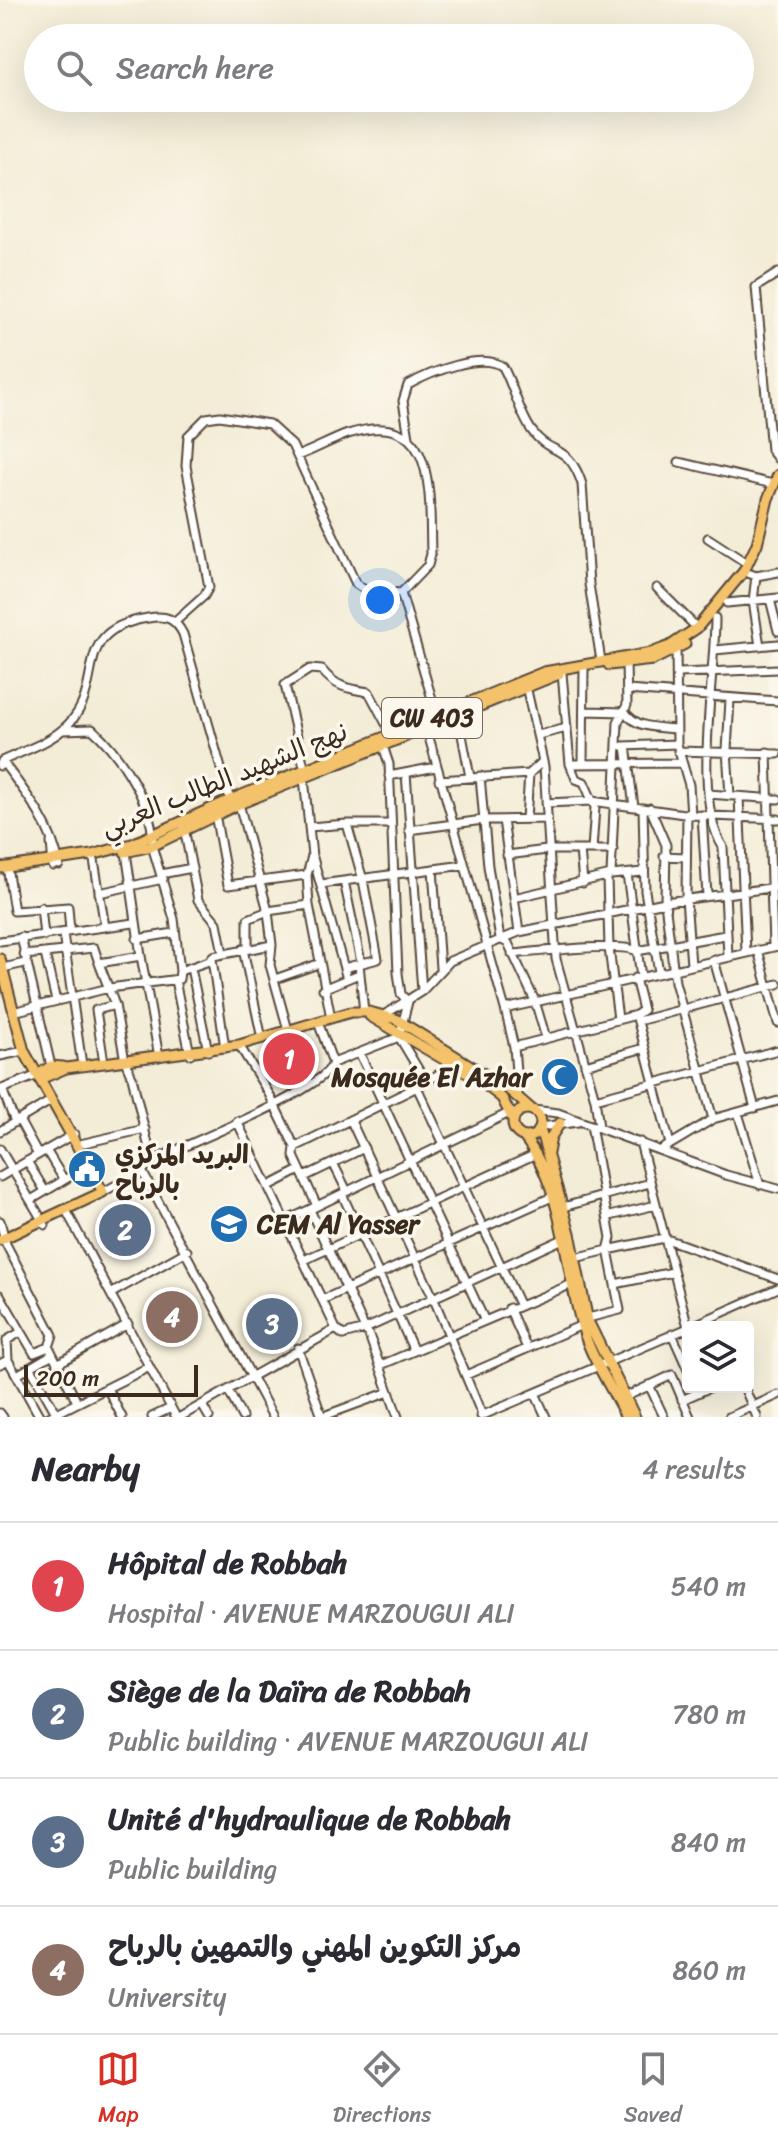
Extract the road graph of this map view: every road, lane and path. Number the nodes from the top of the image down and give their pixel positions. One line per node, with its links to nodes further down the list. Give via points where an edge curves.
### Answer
1 (778, 273): 4 (street, via 756,287 771,450)
2 (409, 437): 3 (street, via 402,431 375,429); 12 (street, via 429,479 431,554 428,565); 25 (street, via 403,401 408,385 436,370 485,362 503,367 530,428 568,454 582,484)
3 (297, 456): 12 (street, via 356,584 365,590); 17 (street, via 269,424 253,420 206,418 188,436 186,466 209,587)
4 (778, 459)
5 (679, 462): 6 (street)
6 (776, 482): 8 (main road, نهج الشهيد الطالب العربي / CW 403)
7 (708, 538): 8 (street)
8 (751, 571): 9 (street); 10 (main road, نهج الشهيد الطالب العربي / CW 403); 14 (street)
9 (778, 572)
10 (737, 585): 15 (main road, نهج الشهيد الطالب العربي / CW 403); 18 (main road, نهج الشهيد الطالب العربي / CW 403)
11 (657, 588): 18 (street)
12 (401, 593): 41 (street)
13 (774, 598): 14 (street); 19 (street)
14 (753, 601): 15 (street); 22 (street)
15 (727, 603): 16 (main road, نهج الشهيد الطالب العربي / CW 403)
16 (715, 618): 21 (main road, نهج الشهيد الطالب العربي / CW 403); 23 (street)
17 (176, 621): 45 (street, via 153,617 111,629 96,649 87,693); 74 (street)
18 (697, 628): 21 (main road, نهج الشهيد الطالب العربي / CW 403)
19 (778, 631)
20 (778, 644): 22 (street); 24 (street)
21 (676, 646): 25 (main road, نهج الشهيد الطالب العربي / CW 403); 26 (main road, نهج الشهيد الطالب العربي / CW 403, via 653,660); 31 (street)
22 (760, 646): 23 (street)
23 (715, 650): 29 (street)
24 (778, 656)
25 (601, 661): 41 (main road, نهج الشهيد الطالب العربي / CW 403, via 544,672)
26 (626, 663): 27 (main road, نهج الشهيد الطالب العربي / CW 403); 33 (street)
27 (584, 668): 30 (main road, نهج الشهيد الطالب العربي / CW 403); 38 (street)
28 (778, 669): 29 (street)
29 (714, 670): 31 (street); 35 (street)
30 (562, 673): 32 (main road, نهج الشهيد الطالب العربي / CW 403); 43 (street)
31 (679, 673): 34 (street)
32 (526, 686): 40 (main road, نهج الشهيد الطالب العربي / CW 403); 47 (street)
33 (627, 690): 34 (street); 39 (street)
34 (675, 695): 35 (street); 44 (street)
35 (712, 699): 36 (street); 51 (street)
36 (730, 700): 37 (street); 52 (street)
37 (778, 701)
38 (586, 711): 39 (street); 58 (street)
39 (625, 712): 44 (street, via 644,726); 49 (street, via 618,717)
40 (458, 714): 42 (main road, نهج الشهيد الطالب العربي / CW 403); 68 (street)
41 (437, 716): 42 (main road, نهج الشهيد الطالب العربي / CW 403)
42 (425, 724): 46 (main road, نهج الشهيد الطالب العربي / CW 403); 48 (main road, نهج الشهيد الطالب العربي / CW 403); 62 (street)
43 (567, 728): 47 (street); 61 (street)
44 (676, 729): 50 (street)
45 (63, 730): 55 (street); 95 (street, via 92,729 111,747 135,785)
46 (392, 735): 65 (main road, نهج الشهيد الطالب العربي / CW 403); 65 (street, via 369,692 344,688 322,670 310,669 285,685)
47 (538, 735): 56 (street)
48 (383, 746): 65 (main road, نهج الشهيد الطالب العربي / CW 403); 66 (street)
49 (622, 746): 50 (street); 57 (street); 59 (street)
50 (677, 748): 51 (street); 60 (street)
51 (708, 750): 52 (street); 70 (street)
52 (727, 750): 53 (street); 71 (street)
53 (767, 752): 54 (street); 72 (street)
54 (778, 754)
55 (1, 762): 106 (street, via 51,836)
56 (542, 762): 64 (street); 75 (street)
57 (629, 762): 59 (street); 60 (street); 77 (street)
58 (583, 763): 59 (street); 61 (street)
59 (615, 763): 76 (street)
60 (682, 763): 80 (street)
61 (570, 764): 73 (street)
62 (436, 767): 63 (street); 69 (street)
63 (406, 773): 66 (street); 94 (street)
64 (529, 774): 67 (street); 85 (street)
65 (305, 775): 74 (main road, نهج الشهيد الطالب العربي / CW 403); 92 (street)
66 (389, 776): 91 (street)
67 (480, 776): 68 (street); 87 (street)
68 (470, 777): 69 (street)
69 (439, 780): 89 (street)
70 (708, 794): 71 (street); 82 (street)
71 (734, 796): 72 (street); 83 (street)
72 (774, 799): 84 (street)
73 (592, 801): 75 (street); 76 (street); 98 (street)
74 (235, 802): 79 (main road, نهج الشهيد الطالب العربي / CW 403); 95 (main road, نهج الشهيد الطالب العربي / CW 403); 118 (street)
75 (546, 803): 86 (street)
76 (615, 805): 77 (street); 99 (street)
77 (634, 807): 78 (street)
78 (647, 808): 80 (street); 103 (street, via 662,832); 112 (street)
79 (215, 814): 93 (main road, نهج الشهيد الطالب العربي / CW 403); 118 (street, via 228,885)
80 (689, 814): 81 (street); 104 (street)
81 (702, 815): 82 (street); 129 (street)
82 (713, 816): 83 (street); 127 (street, via 715,839 723,847)
83 (739, 816): 84 (street); 126 (street)
84 (774, 818): 124 (street)
85 (526, 819): 86 (street); 88 (street)
86 (545, 819): 96 (street)
87 (483, 820): 88 (street); 89 (street); 149 (street)
88 (503, 820): 101 (street)
89 (453, 823): 94 (street); 107 (street)
90 (347, 824): 91 (street); 92 (street); 119 (street)
91 (390, 824): 116 (street)
92 (309, 827): 102 (street)
93 (184, 828): 95 (main road, نهج الشهيد الطالب العربي / CW 403); 108 (street)
94 (409, 830): 111 (street)
95 (152, 841): 100 (main road, نهج الشهيد الطالب العربي / CW 403); 106 (main road, نهج الشهيد الطالب العربي / CW 403); 115 (street)
96 (547, 850): 97 (street); 101 (street); 125 (street)
97 (580, 850): 98 (street); 121 (street)
98 (592, 850): 99 (street)
99 (613, 850): 117 (street)
100 (126, 852): 105 (main road, نهج الشهيد الطالب العربي / CW 403); 123 (street)
101 (507, 855): 130 (street)
102 (312, 856): 114 (street); 122 (street)
103 (664, 856): 104 (street); 132 (street)
104 (685, 857): 131 (street)
105 (94, 860): 106 (main road, نهج الشهيد الطالب العربي / CW 403); 128 (street)
106 (56, 863): 110 (main road, نهج الشهيد الطالب العربي / CW 403)
107 (464, 865): 109 (street); 154 (street)
108 (192, 868): 115 (street); 164 (street, via 198,900 217,923)
109 (433, 869): 111 (street); 181 (street)
110 (3, 872): 135 (street, via 14,911)
111 (414, 872): 116 (street); 168 (street)
112 (643, 872): 113 (street); 134 (street)
113 (627, 874): 117 (street); 136 (street)
114 (307, 875): 118 (street); 133 (street)
115 (162, 876): 123 (street); 144 (street)
116 (394, 876): 119 (street); 172 (street)
117 (609, 876): 121 (street); 138 (street)
118 (260, 880): 137 (street)
119 (363, 880): 120 (street); 176 (street, via 378,959)
120 (344, 881): 122 (street); 176 (street)
121 (583, 883): 125 (street)
122 (321, 884): 180 (street)
123 (129, 887): 128 (street); 139 (street)
124 (775, 888): 126 (street); 155 (street)
125 (549, 889): 130 (street); 140 (street)
126 (743, 889): 127 (street); 163 (street)
127 (726, 891): 129 (street); 145 (street)
128 (99, 893): 141 (street)
129 (707, 896): 131 (street)
130 (514, 898): 143 (street)
131 (686, 898): 132 (street); 151 (street)
132 (665, 902): 134 (street); 152 (street)
133 (309, 905): 137 (street); 177 (street)
134 (647, 905): 136 (street); 156 (street)
135 (41, 907): 142 (street, via 68,907); 146 (street)
136 (630, 909): 138 (street); 161 (street)
137 (268, 911): 153 (street); 158 (street, via 248,919)
138 (609, 913): 140 (street); 157 (street)
139 (134, 923): 141 (street); 148 (street)
140 (551, 925): 143 (street); 159 (street)
141 (105, 927): 142 (street)
142 (67, 932): 146 (street); 162 (street)
143 (519, 932): 149 (street)
144 (174, 933): 148 (street); 183 (street)
145 (725, 935): 151 (street); 169 (street)
146 (44, 936): 147 (street)
147 (21, 937): 150 (street); 170 (street)
148 (137, 939): 167 (street)
149 (500, 939): 154 (street); 166 (street)
150 (0, 941)
151 (688, 943): 152 (street); 178 (street)
152 (671, 944): 156 (street); 182 (street)
153 (272, 945): 158 (street); 187 (street)
154 (485, 945): 181 (street); 211 (street)
155 (775, 946): 160 (street)
156 (655, 947): 161 (street); 184 (street)
157 (609, 948): 159 (street); 161 (street); 192 (street)
158 (246, 949): 164 (street); 225 (street)
159 (555, 950): 166 (street); 201 (street)
160 (758, 950): 163 (street); 195 (street)
161 (637, 951): 186 (street)
162 (64, 952): 165 (street); 175 (street, via 94,948); 202 (street)
163 (746, 952): 169 (street)
164 (223, 953): 171 (street)
165 (45, 954): 170 (street); 190 (street)
166 (512, 954): 205 (street)
167 (141, 956): 175 (street); 191 (street)
168 (417, 957): 172 (street); 199 (street)
169 (728, 957): 173 (street)
170 (24, 959): 174 (street); 196 (street)
171 (212, 959): 179 (street); 194 (street)
172 (398, 959): 206 (street, via 401,994)
173 (714, 960): 178 (street); 203 (street)
174 (1, 963): 210 (main road)
175 (99, 963): 197 (street)
176 (360, 963): 180 (street); 185 (street)
177 (318, 964): 187 (street); 198 (street)
178 (691, 965): 182 (street)
179 (191, 968): 183 (street); 200 (street)
180 (344, 968): 188 (street)
181 (440, 968): 199 (street)
182 (674, 969): 184 (street); 212 (street)
183 (180, 971): 189 (street)
184 (659, 972): 186 (street)
185 (359, 974): 188 (street); 214 (street)
186 (638, 978): 192 (street); 217 (street, via 643,1009)
187 (275, 979): 221 (street)
188 (347, 979): 198 (street)
189 (175, 980): 191 (street); 232 (street)
190 (51, 982): 196 (street); 204 (street)
191 (145, 983): 197 (street); 236 (street)
192 (612, 983): 201 (street); 218 (street)
193 (778, 984): 195 (street)
194 (214, 986): 200 (street); 228 (street)
195 (767, 987): 203 (street); 220 (street)
196 (32, 988): 207 (street)
197 (109, 988): 202 (street); 208 (street)
198 (323, 989): 216 (street)
199 (422, 991): 206 (street)
200 (197, 992): 231 (street)
201 (564, 993): 205 (street); 222 (street)
202 (71, 996): 204 (street); 241 (street)
203 (725, 999): 212 (street); 237 (street)
204 (56, 1001): 207 (street)
205 (535, 1001): 211 (street); 224 (street)
206 (408, 1002): 215 (street); 223 (street)
207 (37, 1005): 210 (street); 244 (street)
208 (115, 1005): 238 (street); 239 (street, via 96,1010)
209 (0, 1007): 210 (street)
210 (13, 1009): 234 (main road)
211 (505, 1009): 227 (street)
212 (681, 1010): 217 (street); 245 (street)
213 (351, 1012): 214 (main road); 216 (main road); 223 (main road)
214 (364, 1012): 215 (main road)
215 (384, 1015): 223 (main road)
216 (331, 1018): 219 (main road)
217 (637, 1018): 218 (street); 229 (street)
218 (618, 1019): 222 (street)
219 (318, 1022): 221 (main road); 240 (street)
220 (778, 1023)
221 (288, 1030): 225 (main road)
222 (575, 1030): 224 (street); 243 (street)
223 (401, 1032): 233 (street); 242 (main road); 247 (street); 250 (main road)
224 (546, 1038): 227 (street)
225 (262, 1039): 226 (main road)
226 (239, 1045): 228 (main road); 255 (street)
227 (514, 1047): 250 (street)
228 (225, 1048): 231 (main road)
229 (644, 1048): 243 (street); 248 (street)
230 (778, 1050): 237 (street)
231 (208, 1051): 232 (main road)
232 (190, 1054): 236 (main road)
233 (360, 1054): 240 (street); 254 (street)
234 (26, 1055): 235 (street); 244 (main road); 246 (main road)
235 (0, 1056)
236 (159, 1057): 238 (main road)
237 (741, 1060): 245 (street); 256 (street)
238 (125, 1061): 239 (main road); 267 (street)
239 (104, 1063): 241 (main road)
240 (333, 1063): 255 (street, via 327,1075)
241 (82, 1065): 244 (main road)
242 (454, 1065): 247 (street); 259 (main road, via 502,1098)
243 (585, 1065): 252 (street)
244 (56, 1068): 246 (main road); 251 (main road)
245 (698, 1071): 248 (street); 260 (street)
246 (37, 1077): 251 (main road); 261 (street, via 2,1089)
247 (426, 1082): 249 (street)
248 (653, 1084): 252 (street); 273 (street)
249 (417, 1087): 254 (street); 274 (street)
250 (518, 1096): 257 (main road)
251 (50, 1097): 261 (street); 269 (main road)
252 (595, 1099): 265 (street)
253 (778, 1101): 256 (street)
254 (383, 1104): 263 (street); 284 (street)
255 (274, 1107): 262 (street); 275 (street)
256 (755, 1108): 258 (street)
257 (532, 1110): 259 (main road); 265 (street); 266 (main road, via 540,1117)
258 (738, 1113): 260 (street); 295 (street)
259 (512, 1116): 270 (main road, via 514,1129); 274 (street)
260 (713, 1119): 273 (street)
261 (17, 1121): 268 (street); 279 (street)
262 (237, 1121): 283 (street); 296 (street)
263 (351, 1121): 275 (street); 276 (street)
264 (560, 1123): 265 (street); 266 (street); 281 (main road)
265 (590, 1125): 271 (street); 301 (street)
266 (541, 1128): 270 (main road); 281 (main road)
267 (145, 1129): 272 (street); 283 (street)
268 (0, 1131)
269 (74, 1134): 272 (main road); 279 (street)
270 (524, 1137): 280 (main road)
271 (640, 1142): 278 (street); 293 (street)
272 (80, 1144): 286 (main road)
273 (670, 1144): 278 (street)
274 (444, 1145): 284 (street); 294 (street)
275 (295, 1147): 289 (street)
276 (364, 1148): 285 (street); 291 (street)
277 (0, 1149): 287 (street)
278 (661, 1150): 295 (street)
279 (42, 1152): 282 (street); 292 (street)
280 (536, 1154): 294 (street); 302 (main road)
281 (548, 1157): 306 (main road)
282 (27, 1161): 287 (street); 298 (street)
283 (152, 1161): 288 (street)
284 (411, 1161): 291 (street); 304 (street)
285 (333, 1163): 289 (street); 300 (street)
286 (89, 1165): 292 (street); 299 (main road)
287 (12, 1171): 290 (street); 303 (street)
288 (142, 1171): 299 (street); 322 (street)
289 (302, 1173): 296 (street); 307 (street)
290 (0, 1177)
291 (377, 1177): 300 (street); 310 (street)
292 (64, 1180): 298 (street)
293 (650, 1183): 301 (street); 305 (street)
294 (464, 1185): 304 (street); 314 (street)
295 (760, 1185): 297 (street)
296 (269, 1186): 312 (street)
297 (778, 1189)
298 (45, 1191): 303 (street)
299 (103, 1192): 308 (main road)
300 (344, 1193): 307 (street); 315 (street)
301 (605, 1194): 306 (street); 309 (street)
302 (552, 1197): 314 (street); 317 (main road)
303 (31, 1200): 313 (street)
304 (429, 1202): 310 (street); 318 (street)
305 (656, 1205): 309 (street); 316 (street)
306 (563, 1207): 324 (main road)
307 (313, 1208): 312 (street); 320 (street)
308 (67, 1212): 313 (main road); 335 (street)
309 (610, 1216): 321 (street)
310 (396, 1218): 315 (street); 323 (street)
311 (0, 1221): 319 (street)
312 (286, 1221): 325 (street)
313 (44, 1223): 319 (main road)
314 (483, 1226): 318 (street); 326 (street)
315 (362, 1234): 320 (street); 328 (street)
316 (664, 1238): 321 (street); 327 (street); 329 (street)
317 (563, 1239): 326 (street); 331 (main road)
318 (449, 1242): 323 (street); 330 (street)
319 (2, 1243): 360 (street, via 53,1335)
320 (328, 1249): 325 (street); 334 (street)
321 (608, 1250): 324 (street); 332 (street)
322 (187, 1251): 335 (street); 371 (street)
323 (415, 1258): 328 (street); 337 (street)
324 (575, 1258): 349 (main road)
325 (304, 1260): 338 (street)
326 (501, 1266): 330 (street); 339 (street)
327 (673, 1272): 332 (street); 346 (street)
328 (380, 1274): 334 (street); 341 (street)
329 (778, 1279)
330 (467, 1282): 337 (street); 344 (street)
331 (572, 1284): 339 (street); 349 (main road)
332 (615, 1284): 349 (street, via 620,1310)
333 (778, 1288): 343 (street)
334 (347, 1290): 338 (street); 352 (street)
335 (112, 1293): 350 (street)
336 (0, 1295): 342 (street)
337 (433, 1297): 341 (street); 356 (street)
338 (322, 1300): 351 (street)
339 (519, 1304): 340 (street)
340 (509, 1308): 344 (street); 359 (street)
341 (398, 1313): 352 (street); 361 (street)
342 (10, 1314): 345 (street); 354 (street)
343 (713, 1318): 347 (street); 348 (street)
344 (484, 1319): 356 (street)
345 (0, 1320)
346 (687, 1321)
347 (705, 1321)
348 (714, 1321)
349 (585, 1322): 359 (street); 366 (main road)
350 (128, 1324): 365 (street); 369 (street)
351 (336, 1329): 352 (street, via 343,1335); 358 (street)
352 (365, 1329): 367 (street)
353 (682, 1330): 355 (street)
354 (21, 1332): 357 (street); 360 (street, via 34,1353)
355 (672, 1334): 362 (street); 366 (street)
356 (449, 1336): 361 (street); 372 (street)
357 (4, 1338): 363 (street)
358 (298, 1348): 371 (street); 397 (street)
359 (527, 1348): 372 (street)
360 (50, 1351): 365 (street); 368 (street)
361 (414, 1351): 367 (street)
362 (682, 1356)
363 (8, 1360): 364 (street); 370 (street)
364 (0, 1364)
365 (57, 1364): 383 (street)
366 (602, 1364): 377 (street); 381 (main road); 400 (main road)
367 (381, 1365): 376 (street)
368 (30, 1367): 370 (street); 387 (street)
369 (149, 1367): 374 (street); 386 (street)
370 (17, 1375): 389 (street)
371 (252, 1375): 375 (street); 396 (street)
372 (466, 1375): 388 (street)
373 (649, 1385): 381 (street); 382 (street, via 672,1375); 402 (street)
374 (107, 1388): 383 (street); 391 (street)
375 (229, 1392): 384 (street); 395 (street)
376 (389, 1392): 397 (street); 398 (street)
377 (535, 1393): 388 (street); 399 (street)
378 (692, 1393): 382 (street)
379 (747, 1393): 385 (street)
380 (778, 1395): 385 (street)
381 (625, 1397): 401 (main road)
382 (682, 1400): 403 (street)
383 (74, 1404): 387 (street); 390 (street)
384 (202, 1405): 393 (street); 394 (street)
385 (753, 1407): 404 (street); 405 (street)
386 (171, 1408): 392 (street); 393 (street)
387 (52, 1415)
388 (481, 1416)
389 (40, 1417)
390 (75, 1417)
391 (122, 1417)
392 (152, 1417)
393 (178, 1417)
394 (209, 1417)
395 (242, 1417)
396 (273, 1417)
397 (321, 1417)
398 (398, 1417)
399 (546, 1417)
400 (626, 1417)
401 (635, 1417)
402 (664, 1417)
403 (690, 1417)
404 (729, 1417)
405 (757, 1417)

